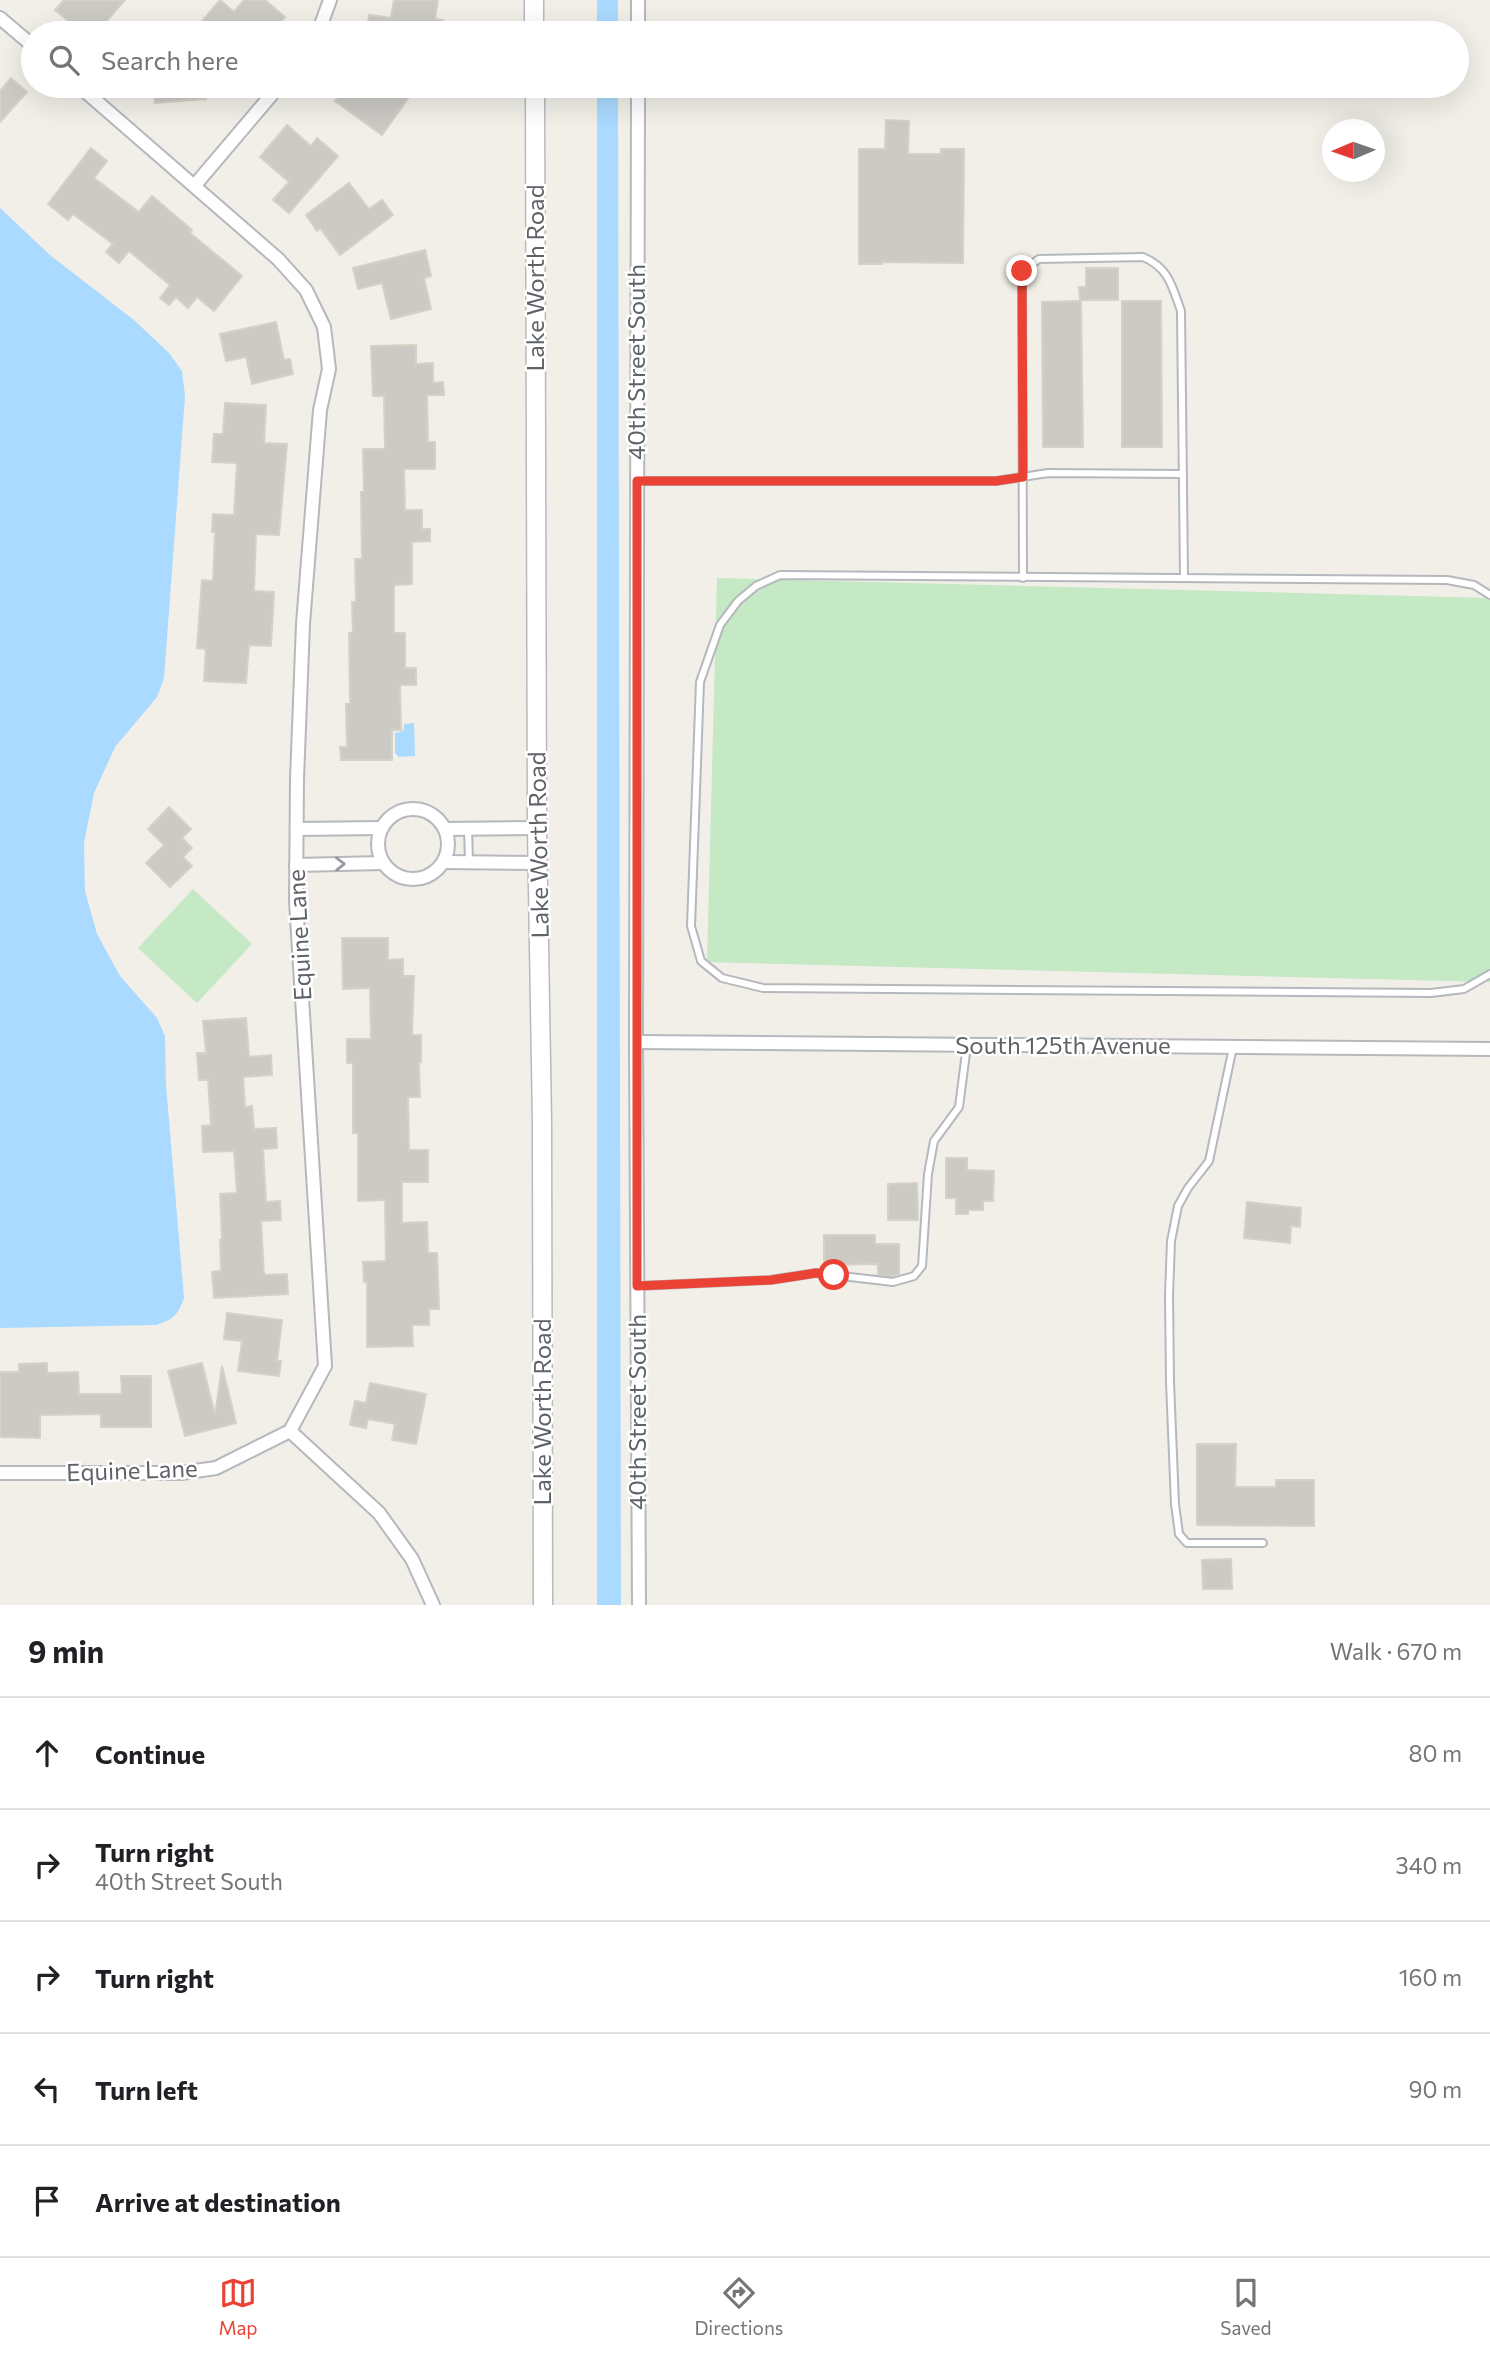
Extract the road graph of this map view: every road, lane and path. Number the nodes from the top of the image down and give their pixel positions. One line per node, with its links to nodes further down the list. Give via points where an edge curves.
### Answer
1 (330, 0): 5 (street)
2 (534, 0): 6 (street)
3 (638, 0): 7 (street)
4 (0, 18): 8 (street)
5 (322, 21)
6 (534, 21)
7 (638, 21)
8 (21, 36)
9 (93, 98): 13 (street, Equine Lane)
10 (269, 98): 13 (street)
11 (535, 98): 21 (street, Lake Worth Road)
12 (638, 98): 16 (street, 40th Street South)
13 (195, 185): 22 (street, Equine Lane, via 306,289 324,327 328,369 320,410 303,624)
14 (1183, 474): 15 (lane, via 1048,472); 15 (lane, via 1181,311 1158,263 1130,257 1038,259 1022,271); 18 (lane)
15 (1023, 477): 16 (lane, via 996,481); 17 (lane)
16 (637, 481): 31 (street, 40th Street South)
17 (1023, 578): 18 (lane); 30 (lane, via 780,575 738,601 720,625 700,682 691,926 701,961 722,978 763,988 1431,993 1464,989)
18 (1184, 578): 19 (lane, via 1447,580 1474,585)
19 (1490, 595)
20 (382, 828): 22 (street); 24 (street, via 409,809 430,813); 27 (street, via 379,851)
21 (537, 828): 23 (street); 28 (street, Lake Worth Road)
22 (297, 829): 29 (street, Equine Lane)
23 (468, 829): 24 (street); 25 (lane)
24 (445, 830): 26 (street, via 449,840)
25 (469, 861): 26 (street); 28 (street)
26 (444, 862): 27 (street, via 426,877 414,880 391,872)
27 (383, 863): 29 (street, one-way to 27)
28 (539, 863): 40 (street, Lake Worth Road)
29 (296, 865): 36 (street, Equine Lane, via 325,1366)
30 (1490, 974)
31 (636, 1042): 32 (street, South 125th Avenue); 35 (street, 40th Street South)
32 (967, 1045): 33 (street, South 125th Avenue); 35 (lane, via 959,1107 934,1141 922,1266 915,1276 893,1282 816,1273 771,1280)
33 (1233, 1047): 34 (street, South 125th Avenue); 38 (lane, via 1209,1161 1188,1188 1174,1223 1169,1295 1175,1504 1179,1534 1187,1543)
34 (1490, 1049)
35 (637, 1286): 41 (street, 40th Street South)
36 (290, 1431): 37 (street, Equine Lane, via 216,1468 181,1473); 39 (street, via 379,1514 412,1559)
37 (0, 1473)
38 (1263, 1543)
39 (433, 1605)
40 (543, 1605)
41 (639, 1605)

